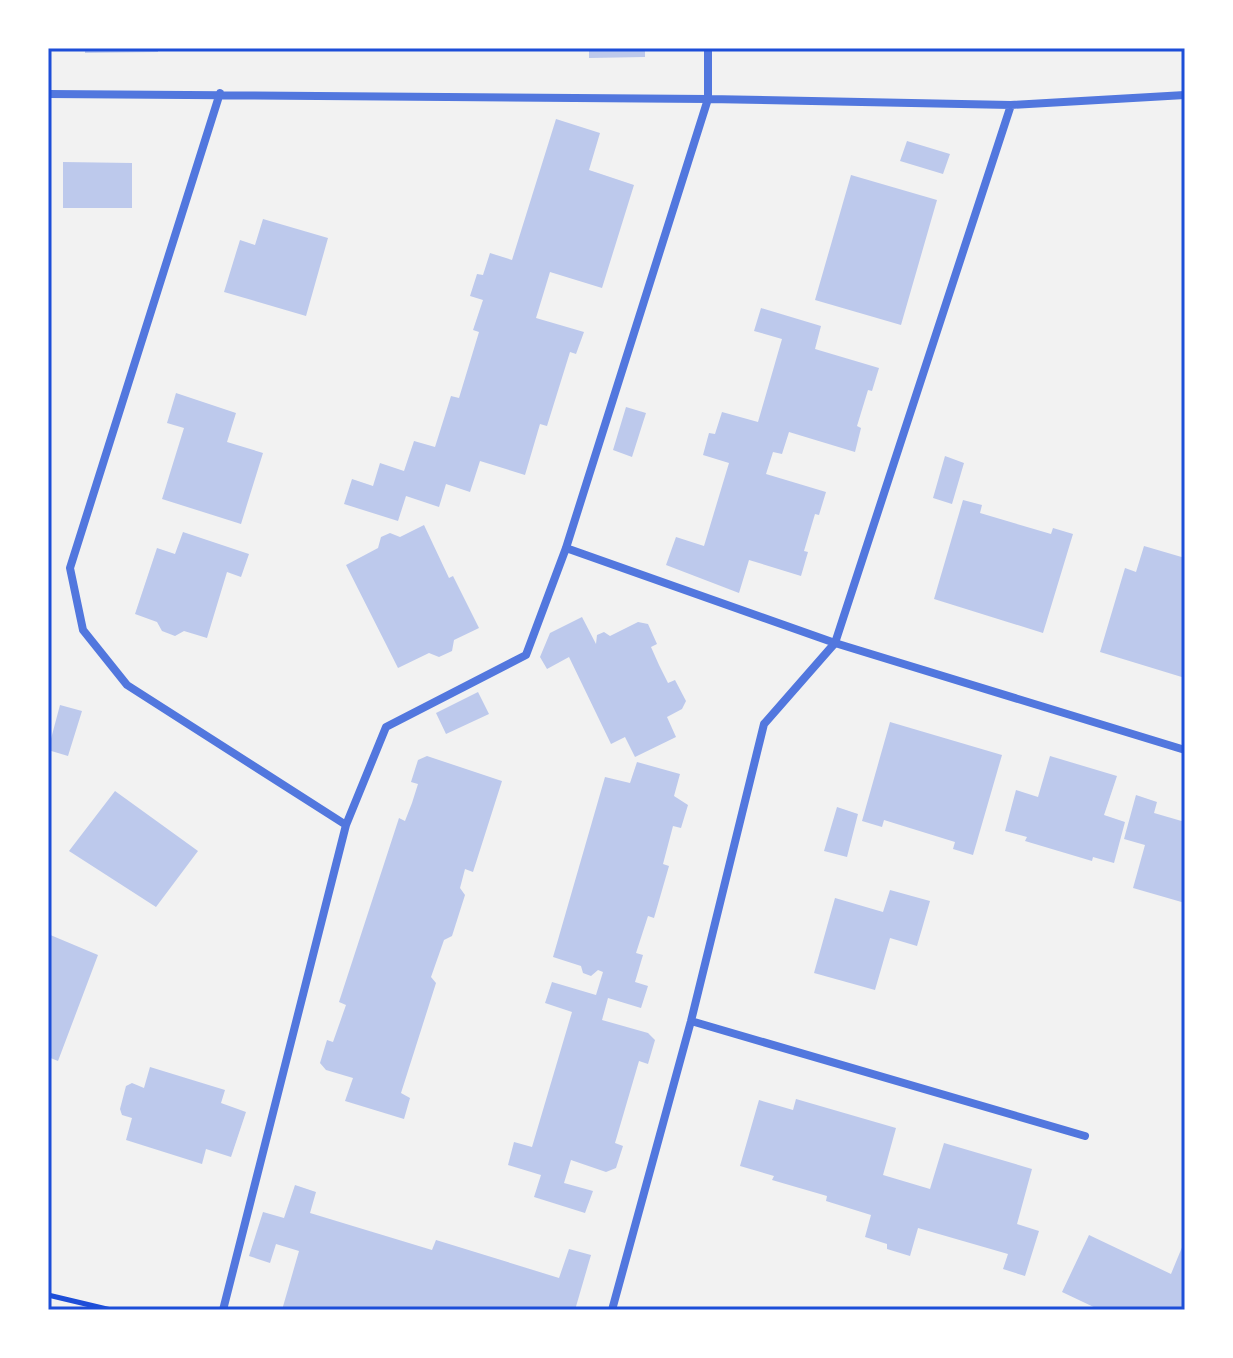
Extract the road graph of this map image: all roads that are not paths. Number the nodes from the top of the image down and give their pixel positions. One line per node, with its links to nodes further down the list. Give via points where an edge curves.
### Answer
1 (708, 48): 5 (street)
2 (220, 93): 3 (street); 5 (street); 10 (street, via 70,568 83,630 127,685)
3 (48, 94)
4 (1185, 95): 6 (street)
5 (708, 99): 6 (street); 7 (street)
6 (1011, 105): 8 (street)
7 (566, 548): 8 (street); 10 (street, via 526,655 386,727)
8 (835, 643): 9 (street); 11 (street, via 764,724)
9 (1185, 750)
10 (346, 825): 13 (street)
11 (691, 1021): 12 (street); 14 (street)
12 (1085, 1136)
13 (223, 1310)
14 (612, 1310)

